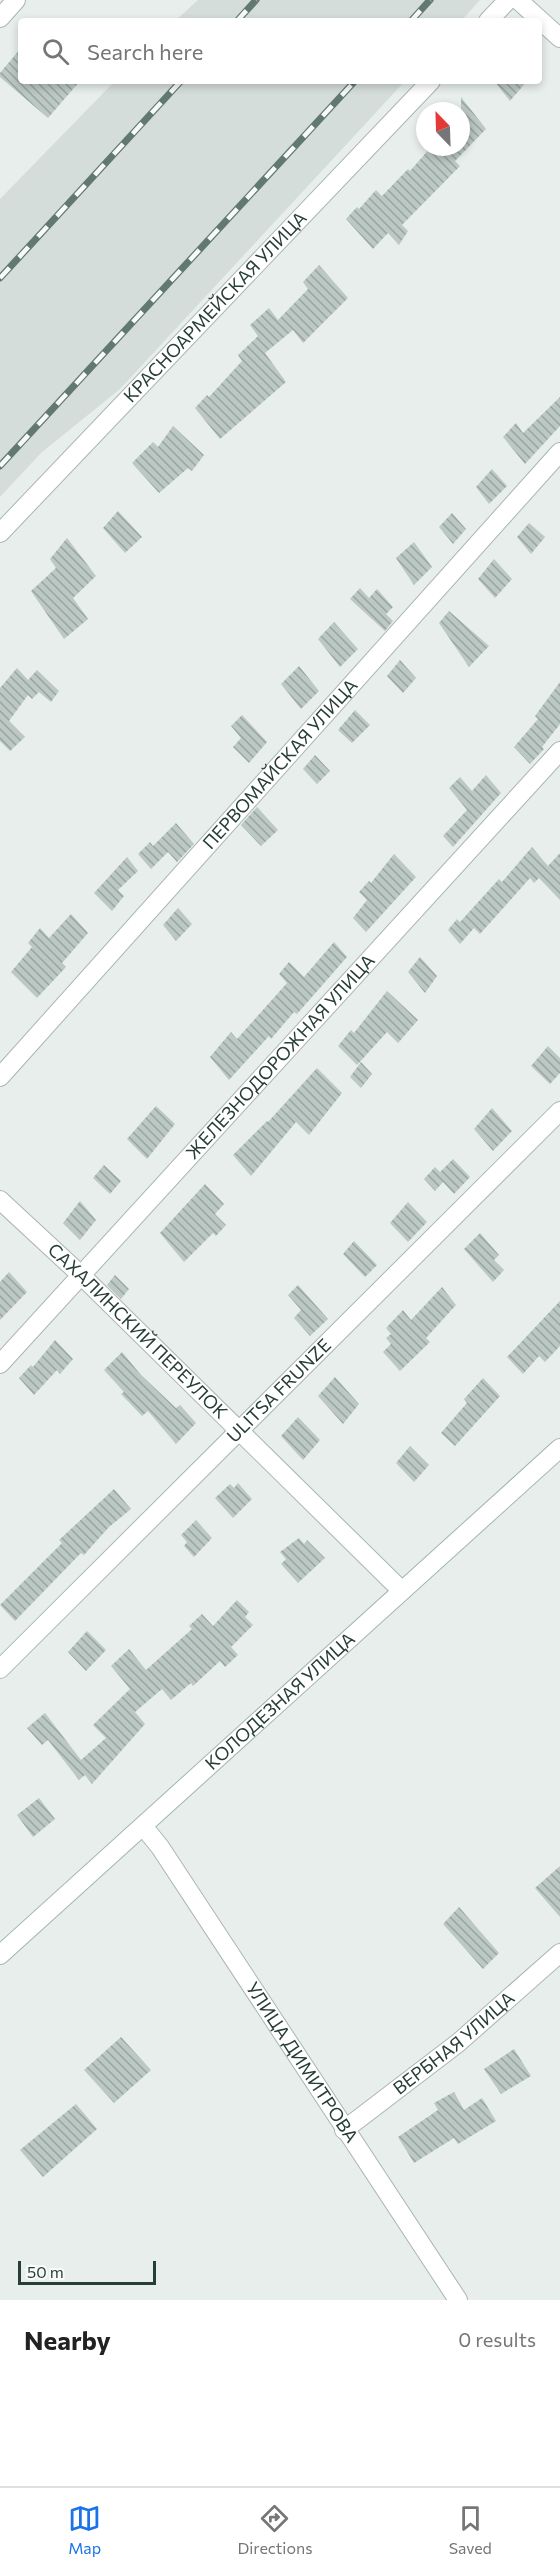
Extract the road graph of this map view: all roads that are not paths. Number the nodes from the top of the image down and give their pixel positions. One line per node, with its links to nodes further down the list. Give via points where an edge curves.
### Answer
1 (16, 0): 4 (street)
2 (508, 0): 5 (street)
3 (518, 0): 6 (street)
4 (0, 18)
5 (491, 18)
6 (537, 18)
7 (542, 22): 8 (street)
8 (560, 39)
9 (428, 84): 11 (street, КРАСНОАРМЕЙСКАЯ УЛИЦА)
10 (560, 452): 13 (street, ПЕРВОМАЙСКАЯ УЛИЦА)
11 (0, 533)
12 (560, 751): 16 (street, ЖЕЛЕЗНОДОРОЖНАЯ УЛИЦА)
13 (0, 1077)
14 (560, 1112): 18 (street, ULITSA FRUNZE)
15 (0, 1200): 16 (street, САХАЛИНСКИЙ ПЕРЕУЛОК)
16 (82, 1276): 17 (street, ЖЕЛЕЗНОДОРОЖНАЯ УЛИЦА); 18 (street, САХАЛИНСКИЙ ПЕРЕУЛОК)
17 (0, 1364)
18 (240, 1432): 20 (street, САХАЛИНСКИЙ ПЕРЕУЛОК); 21 (street, ULITSA FRUNZE)
19 (560, 1448): 20 (street, КОЛОДЕЗНАЯ УЛИЦА)
20 (402, 1591): 22 (street, КОЛОДЕЗНАЯ УЛИЦА)
21 (0, 1669)
22 (142, 1826): 24 (street, КОЛОДЕЗНАЯ УЛИЦА); 25 (street, УЛИЦА ДИМИТРОВА)
23 (560, 1953): 25 (street, ВЕРБНАЯ УЛИЦА, via 458,2043)
24 (0, 1955)
25 (344, 2130): 26 (street, УЛИЦА ДИМИТРОВА)
26 (458, 2300)

